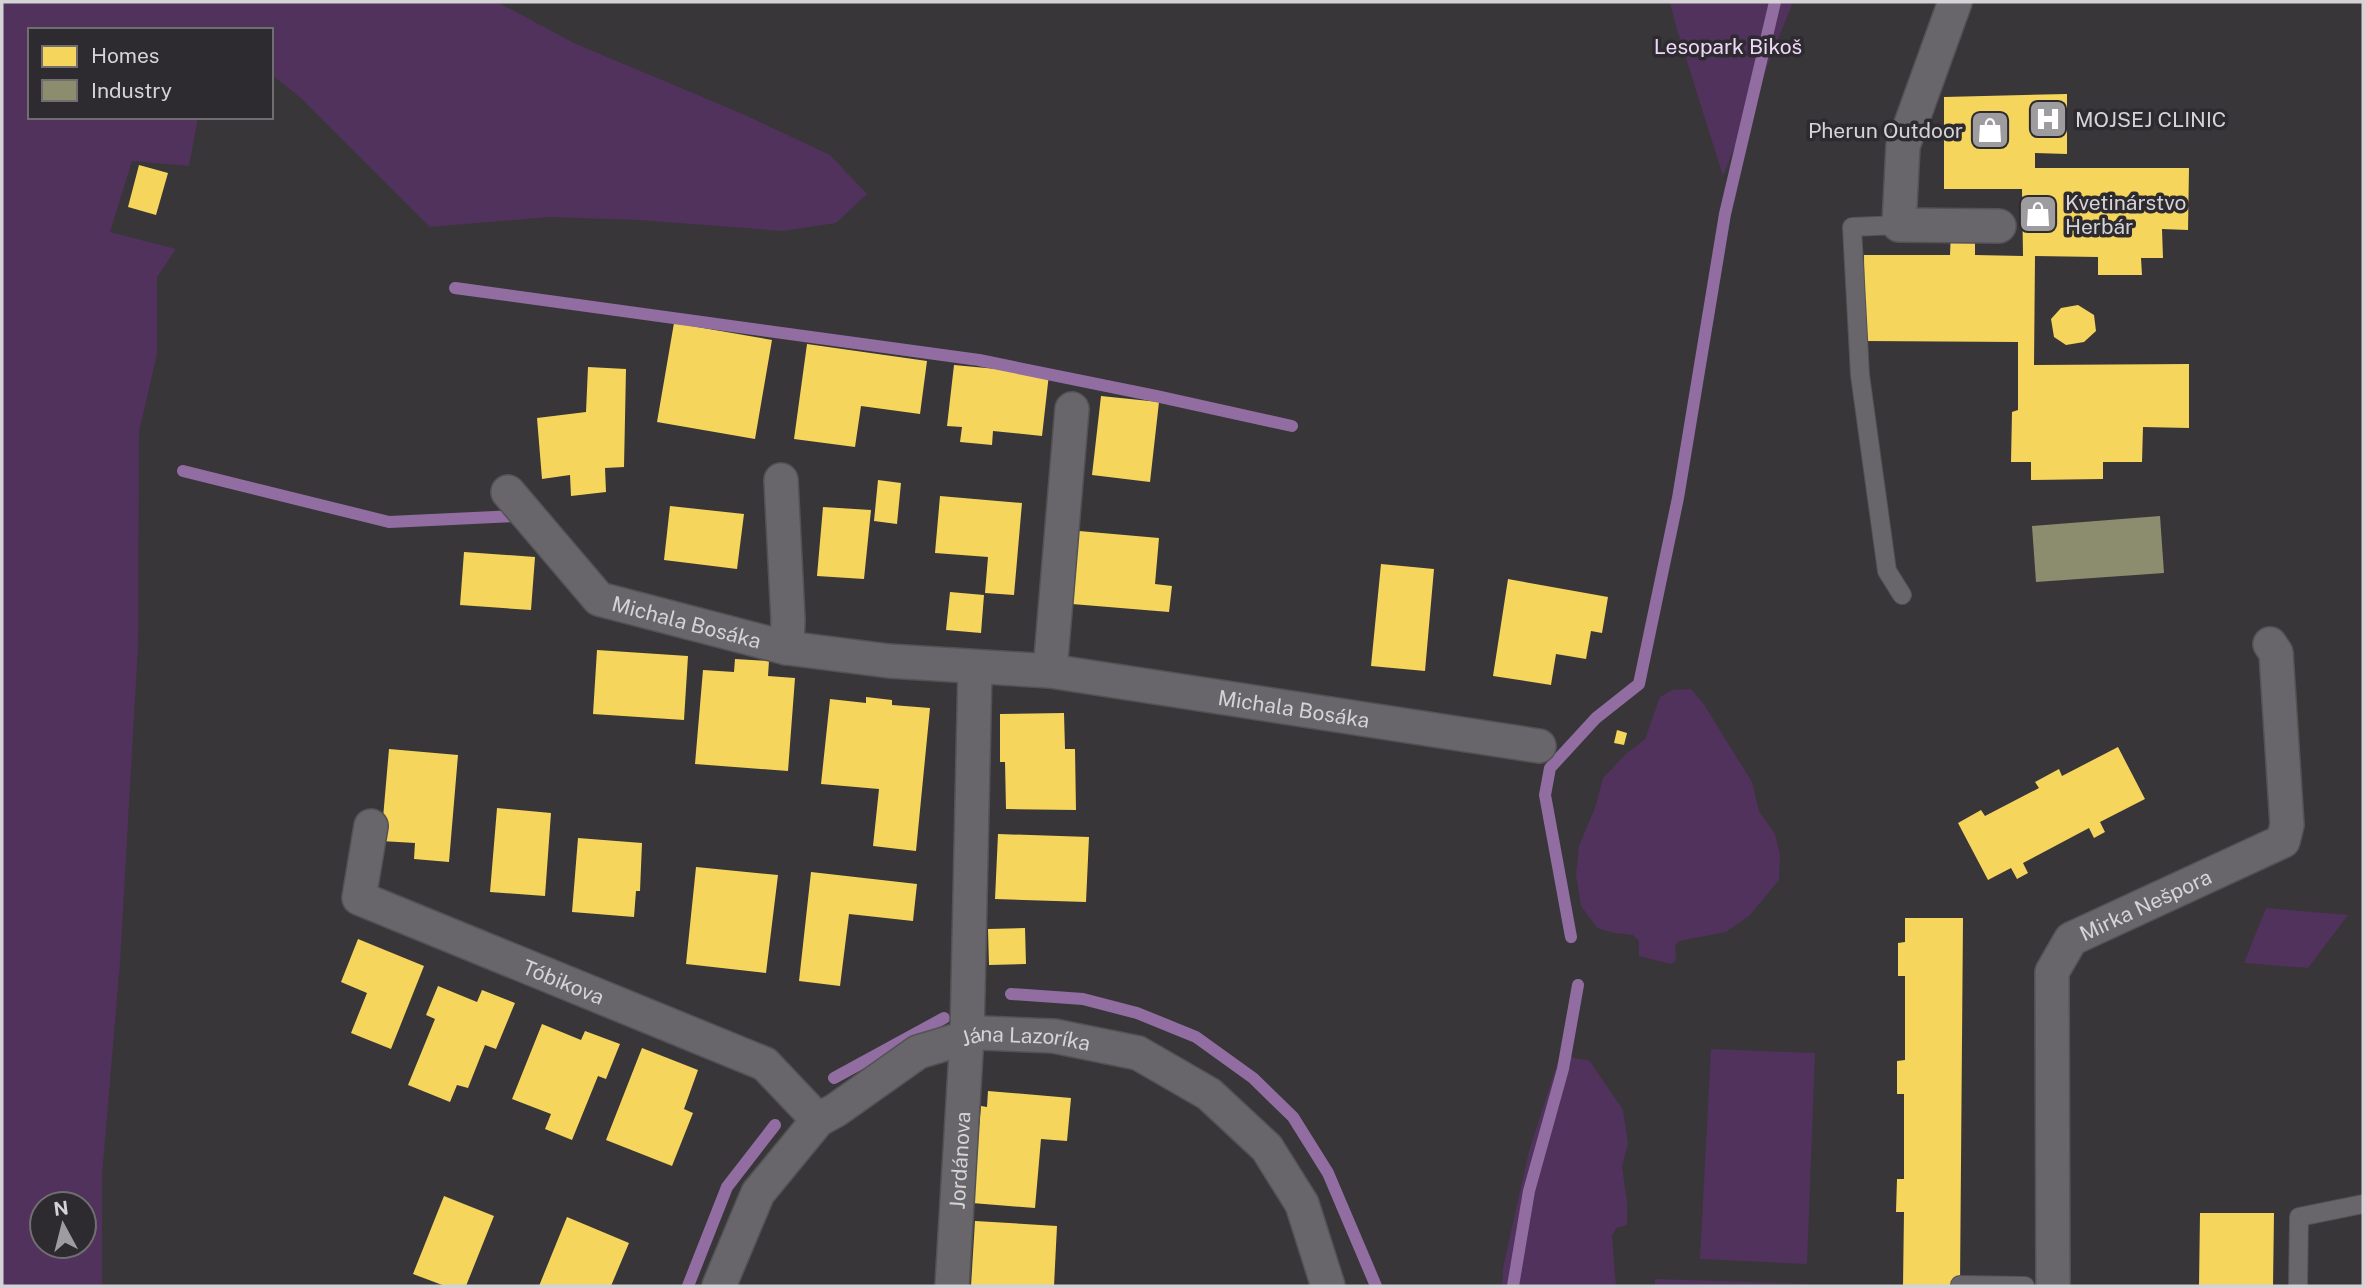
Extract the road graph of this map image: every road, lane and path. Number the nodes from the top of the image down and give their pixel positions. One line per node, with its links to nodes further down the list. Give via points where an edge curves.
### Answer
1 (1955, 2): 2 (street, via 1903,146)
2 (1899, 225): 3 (street); 7 (lane, via 1852,226 1862,388 1887,571)
3 (1999, 226)
4 (1072, 409): 11 (street)
5 (781, 480): 9 (street, Michala Bosáka)
6 (508, 492): 9 (street, Michala Bosáka, via 599,599)
7 (1902, 595)
8 (2270, 644): 22 (street, Mirka Nešpora, via 2276,653 2282,724 2287,825 2283,841 2071,939 2052,972)
9 (787, 648): 10 (street, Michala Bosáka)
10 (975, 668): 11 (street, Michala Bosáka); 14 (street)
11 (1050, 671): 12 (street, Michala Bosáka)
12 (1528, 748)
13 (371, 826): 15 (street, Tóbikova, via 359,898 765,1064)
14 (967, 1035): 15 (street, Jána Lazoríka, via 918,1052); 18 (street, Jordánova); 19 (street, Jána Lazoríka, via 1054,1036 1138,1054 1209,1094 1267,1148 1302,1204)
15 (818, 1120): 17 (street, Jána Lazoríka, via 758,1194)
16 (2363, 1204): 23 (lane, via 2299,1217)
17 (719, 1286)
18 (952, 1286)
19 (1328, 1286)
20 (1960, 1286): 21 (lane)
21 (2025, 1286)
22 (2053, 1286)
23 (2298, 1286)

